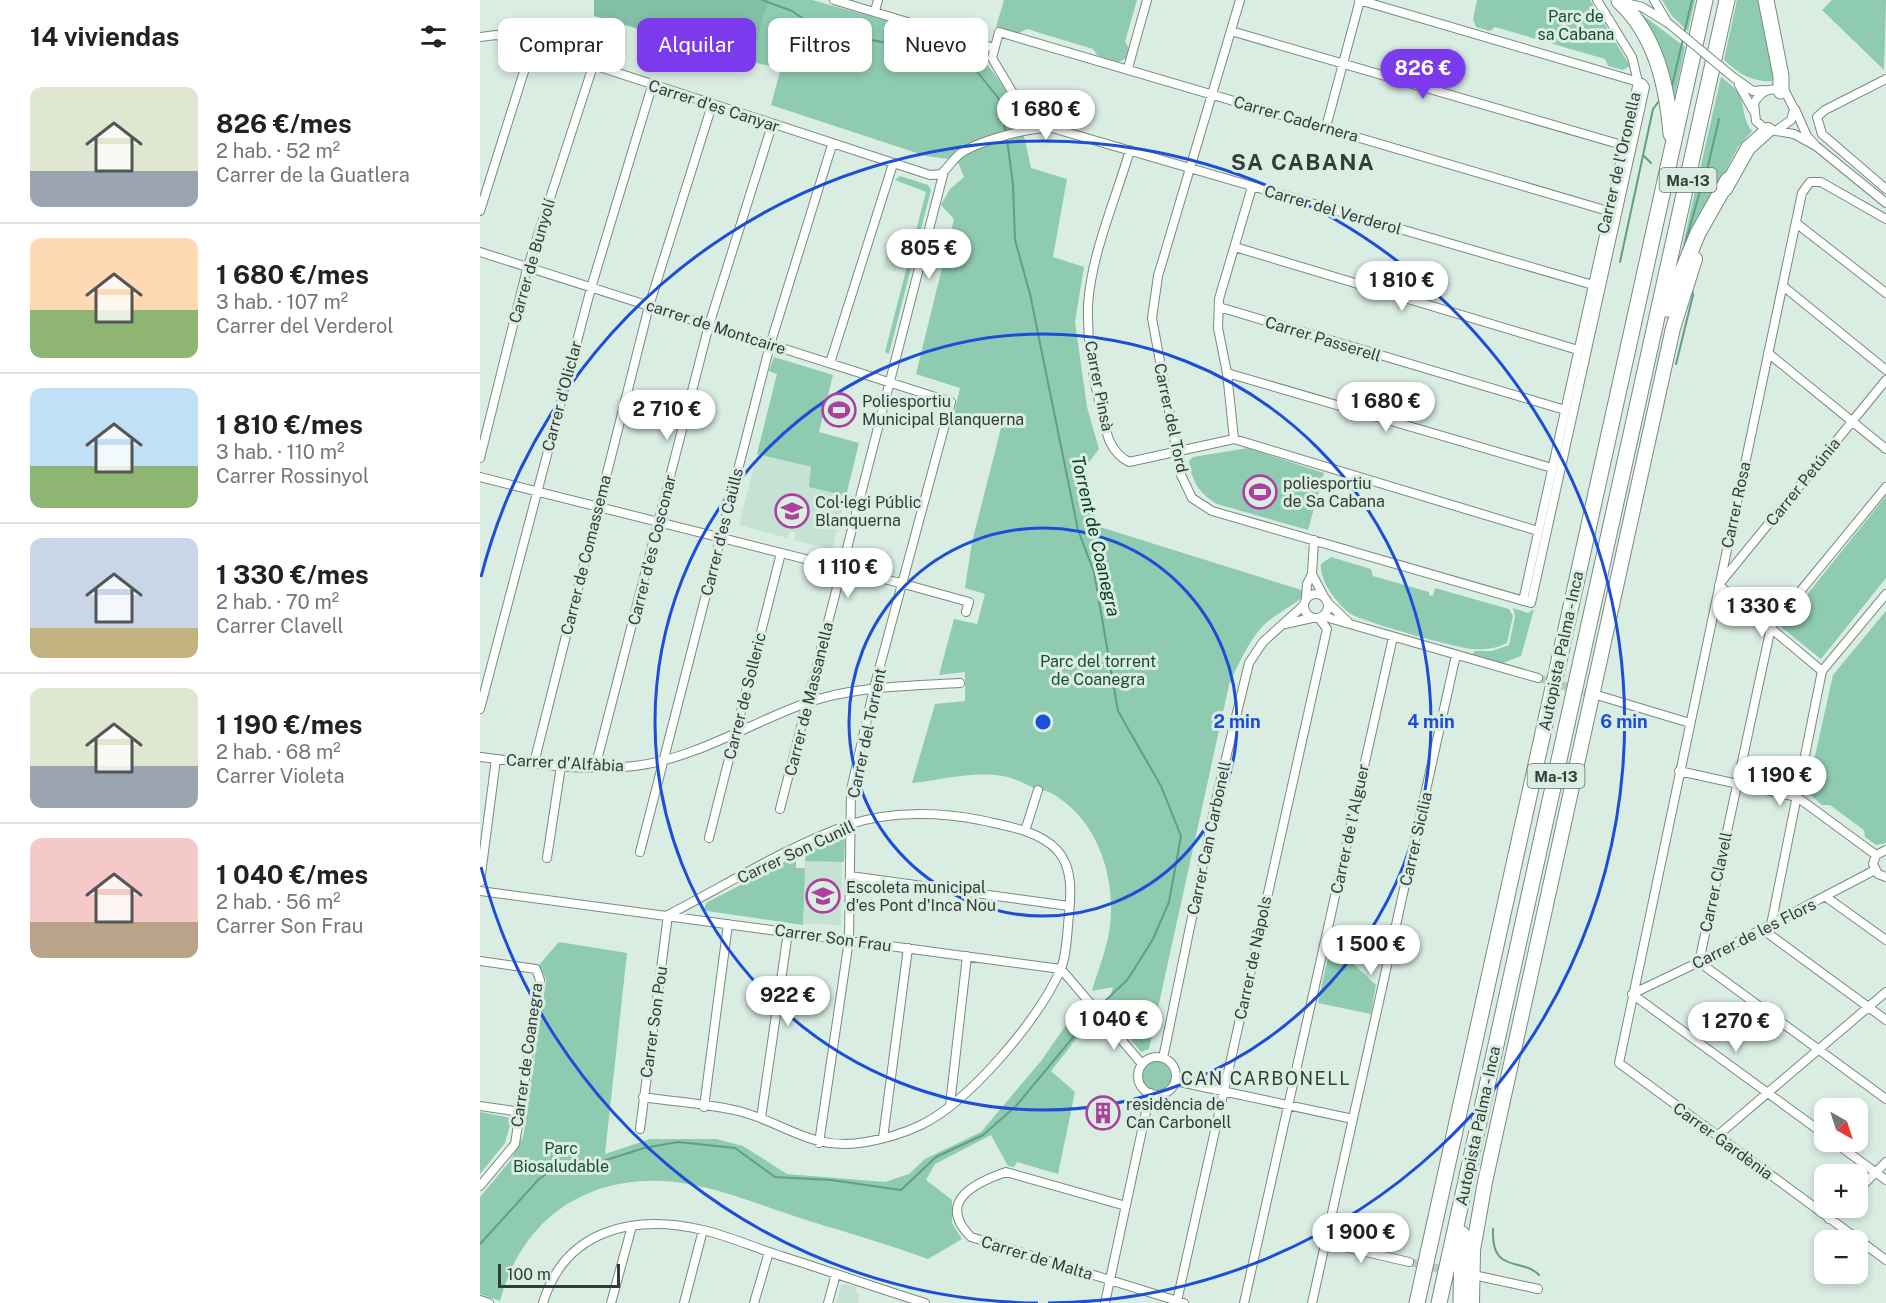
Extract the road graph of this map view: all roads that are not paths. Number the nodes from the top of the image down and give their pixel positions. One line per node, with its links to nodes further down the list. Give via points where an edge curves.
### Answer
1 (834, 0): 13 (street)
2 (878, 0): 13 (street)
3 (1147, 0): 20 (street)
4 (1240, 0): 15 (street, Carrer del Tord)
5 (1360, 0): 19 (street); 26 (street)
6 (1597, 0): 26 (street, via 1632,57)
7 (1645, 0): 12 (street)
8 (1654, 0): 14 (street)
9 (1705, 0): 41 (highway, Autopista Palma - Inca / Ma-13)
10 (1727, 0): 66 (highway, Autopista Palma - Inca / Ma-13)
11 (1766, 0): 28 (highway, via 1781,76)
12 (1623, 2): 14 (street, via 1645,8); 41 (highway, via 1660,65)
13 (875, 11): 18 (street)
14 (1668, 23): 24 (street, bridge)
15 (1231, 30): 19 (street); 29 (street, Carrer del Tord)
16 (498, 35): 17 (street, Carrer d'es Canyar)
17 (480, 37)
18 (994, 48): 20 (street, Carrer Cadernera, via 999,32); 36 (street, via 992,58 1026,115 1062,124)
19 (1343, 63): 34 (street); 38 (street)
20 (1128, 68): 29 (street, Carrer Cadernera)
21 (524, 72): 49 (street)
22 (591, 72): 55 (street, Carrer de Bunyolí)
23 (611, 72): 27 (street, Carrer d'es Canyar)
24 (1733, 77): 28 (street, via 1753,91); 32 (street)
25 (1886, 79): 47 (street, via 1817,117 1822,134)
26 (1638, 82): 38 (street, Carrer de l'Oronella); 56 (street, Carrer de l'Oronella, via 1645,89)
27 (652, 86): 31 (street, Carrer d'es Canyar); 58 (street, Carrer d'Oliclar)
28 (1776, 90): 30 (street); 32 (street, via 1760,94)
29 (1213, 95): 34 (street, Carrer Cadernera); 43 (street, Carrer del Tord)
30 (1793, 103): 35 (street, via 1791,120); 39 (street, via 1807,136)
31 (712, 105): 33 (street, Carrer d'es Canyar); 60 (street, Carrer de Comassema)
32 (1753, 110): 35 (street, via 1756,121)
33 (772, 125): 37 (street, Carrer d'es Canyar); 62 (street, Carrer d'es Cosconar)
34 (1326, 127): 50 (street, Carrer Cadernera)
35 (1772, 130): 39 (street, via 1794,134); 45 (highway, via 1748,148)
36 (1067, 131): 40 (street, Carrer del Verderol); 44 (street, via 1026,131 995,140 966,150)
37 (832, 144): 42 (street, Carrer d'es Canyar); 63 (street, Carrer d'es Caülls)
38 (1622, 145): 50 (street, Carrer de l'Oronella)
39 (1816, 146): 48 (street)
40 (1130, 150): 43 (street, Carrer del Verderol); 77 (street, Carrer Pinsà, via 1094,269 1088,303 1088,341 1099,403 1116,455 1129,462)
41 (1672, 150): 207 (highway, Autopista Palma - Inca / Ma-13)
42 (893, 164): 44 (street, Carrer d'es Canyar, via 931,175); 67 (street)
43 (1191, 167): 46 (street, Carrer del Verderol); 77 (street, Carrer del Tord, via 1158,276 1152,318)
44 (945, 170): 71 (street, Carrer de Massanella)
45 (1728, 180): 66 (highway, via 1684,264); 210 (highway, via 1691,268 1673,328 1485,1182 1473,1250)
46 (1252, 187): 53 (street); 56 (street, Carrer del Verderol)
47 (1886, 189)
48 (1886, 203)
49 (480, 211)
50 (1608, 211): 56 (street, Carrer de l'Oronella)
51 (1886, 219): 52 (street, Carrer Rosa, via 1821,182 1810,182 1802,193)
52 (1796, 223): 57 (street, Carrer Rosa); 59 (street)
53 (1235, 248): 61 (street); 64 (street)
54 (480, 252): 55 (street, carrer de Montcaire)
55 (527, 269): 58 (street, carrer de Montcaire); 78 (street, Carrer de Bunyolí)
56 (1596, 286): 64 (street, Carrer de l'Oronella); 96 (street, Carrer de l'Oronella, via 1531,603)
57 (1783, 286): 65 (street, Carrer Rosa); 68 (street)
58 (591, 288): 60 (street, carrer de Montcaire); 82 (street, Carrer d'Oliclar)
59 (1886, 293)
60 (650, 306): 62 (street, carrer de Montcaire); 83 (street, Carrer de Comassema)
61 (1219, 307): 69 (street, via 1218,328); 73 (street, Carrer Passerell)
62 (709, 325): 63 (street, carrer de Montcaire); 84 (street, Carrer d'es Cosconar)
63 (770, 345): 67 (street, carrer de Montcaire); 86 (street, Carrer d'es Caülls)
64 (1578, 350): 73 (street, Carrer de l'Oronella)
65 (1768, 353): 74 (street); 92 (street, Carrer Rosa)
66 (1648, 359): 182 (highway, Autopista Palma - Inca / Ma-13)
67 (830, 363): 71 (street, carrer de Montcaire)
68 (1886, 370)
69 (1227, 373): 75 (street); 79 (street)
70 (1886, 380): 74 (street, Carrer Petúnia)
71 (890, 383): 72 (street, carrer de Montcaire); 89 (street, Carrer de Massanella)
72 (951, 402): 91 (street, Carrer del Torrent)
73 (1565, 410): 79 (street, Carrer de l'Oronella)
74 (1852, 421): 76 (street); 92 (street, Carrer Petúnia)
75 (1234, 439): 77 (street, Carrer Pinsà); 85 (street)
76 (1886, 448)
77 (1177, 451): 87 (street, Carrer del Tord, via 1181,475 1192,498 1212,511)
78 (480, 458)
79 (1552, 468): 85 (street, Carrer de l'Oronella)
80 (480, 477): 82 (street)
81 (1886, 487): 101 (street, Carrer Clavell)
82 (537, 492): 83 (street); 107 (street, Carrer d'Oliclar)
83 (598, 508): 84 (street); 117 (street, Carrer de Comassema)
84 (659, 524): 86 (street); 119 (street, Carrer d'es Cosconar)
85 (1538, 531): 96 (street, Carrer de l'Oronella)
86 (720, 537): 88 (street); 116 (street, Carrer d'es Caülls)
87 (1314, 540): 90 (street); 96 (street, Carrer del Tord)
88 (781, 553): 89 (street); 113 (street, Carrer de Solleric)
89 (842, 568): 91 (street); 110 (street, Carrer de Massanella)
90 (1312, 574): 94 (street); 95 (street)
91 (904, 584): 97 (street, via 969,602); 108 (street, Carrer del Torrent)
92 (1719, 585): 101 (street); 112 (street, Carrer Rosa)
93 (1886, 594): 104 (street)
94 (1326, 600): 95 (street, via 1315,594); 98 (street, via 1327,612); 99 (street)
95 (1305, 602): 98 (street, via 1305,611); 100 (street)
96 (1523, 602)
97 (966, 612)
98 (1318, 617): 99 (street); 100 (street, Carrer Can Carbonell); 159 (street, Carrer de Nàpols, via 1326,629)
99 (1348, 622): 102 (street)
100 (1285, 624): 156 (street, Carrer Can Carbonell, via 1263,642 1249,663 1241,689)
101 (1771, 627): 104 (street); 121 (street, Carrer Clavell)
102 (1393, 637): 103 (street); 165 (street, Carrer de l'Alguer)
103 (1456, 655): 105 (street); 170 (street, Carrer Sicília)
104 (1822, 671): 123 (street)
105 (1538, 678)
106 (960, 683): 108 (street, Carrer d'Alfàbia)
107 (483, 684): 111 (street, Carrer d'Oliclar)
108 (874, 688): 110 (street, Carrer d'Alfàbia); 125 (street, Carrer del Torrent, via 851,790)
109 (1600, 696): 112 (street)
110 (808, 702): 113 (street, Carrer d'Alfàbia); 124 (street, Carrer de Massanella)
111 (480, 710)
112 (1690, 723): 120 (street, Carrer Rosa)
113 (735, 736): 116 (street, Carrer d'Alfàbia); 127 (street, Carrer de Solleric)
114 (480, 757): 115 (street, Carrer d'Alfàbia)
115 (496, 759): 117 (street, Carrer d'Alfàbia); 135 (street)
116 (664, 760): 119 (street, Carrer d'Alfàbia); 129 (street, Carrer d'es Caülls)
117 (534, 763): 118 (street, Carrer d'Alfàbia)
118 (561, 766): 119 (street, Carrer d'Alfàbia); 131 (street)
119 (595, 768)
120 (1679, 771): 121 (street); 152 (street, Carrer Rosa)
121 (1737, 785): 123 (street); 149 (street, Carrer Clavell)
122 (1038, 790): 126 (street)
123 (1797, 797): 130 (street); 141 (street)
124 (780, 809)
125 (851, 824): 126 (street, Carrer Son Cunill, via 929,814); 133 (street, Carrer del Torrent); 139 (street, Carrer Son Cunill)
126 (1025, 831): 138 (street, Carrer Son Cunill, via 1059,852 1070,880)
127 (709, 838)
128 (1886, 850): 130 (street)
129 (640, 852)
130 (1876, 855): 132 (street)
131 (547, 858)
132 (1875, 870): 134 (street); 137 (street, Carrer de les Flors)
133 (850, 876): 138 (street); 144 (street, Carrer del Torrent)
134 (1886, 877)
135 (480, 882)
136 (480, 891): 139 (street, Carrer Son Frau)
137 (1826, 897): 141 (street, Carrer de les Flors); 145 (street)
138 (1070, 906): 150 (street, Carrer Son Cunill)
139 (668, 915): 140 (street, Carrer Son Frau); 162 (street, Carrer Son Pou)
140 (728, 924): 143 (street, Carrer Son Frau); 167 (street)
141 (1771, 925): 142 (street, Carrer de les Flors)
142 (1762, 929): 149 (street, Carrer de les Flors); 153 (street)
143 (788, 932): 144 (street, Carrer Son Frau); 169 (street)
144 (849, 940): 146 (street, Carrer Son Frau); 175 (street, Carrer del Torrent)
145 (1886, 940)
146 (908, 948): 147 (street, Carrer Son Frau); 174 (street)
147 (968, 956): 150 (street, Carrer Son Frau); 164 (street)
148 (480, 961): 168 (street, Carrer de Coanegra, via 536,969 540,980)
149 (1699, 962): 152 (street, Carrer de les Flors); 155 (street)
150 (1062, 969): 157 (street); 164 (street, Carrer Son Cunill, via 1003,1054)
151 (1886, 992): 153 (street)
152 (1632, 994): 160 (street); 173 (street, Carrer Gardènia, via 1619,1063)
153 (1868, 1007): 154 (street); 155 (street)
154 (1886, 1020)
155 (1819, 1050): 160 (street); 163 (street)
156 (1163, 1058): 157 (street, via 1152,1058); 158 (street, via 1175,1070)
157 (1142, 1064): 161 (street, via 1139,1081)
158 (1175, 1082): 159 (street); 161 (street, via 1168,1091)
159 (1225, 1090): 165 (street); 196 (street, Carrer de Nàpols)
160 (1768, 1092): 171 (street); 173 (street)
161 (1150, 1093): 183 (street)
162 (643, 1097): 167 (street, Carrer Son Cunill); 172 (street, Carrer Son Pou)
163 (1886, 1099)
164 (950, 1105): 174 (street, Carrer Son Cunill, via 922,1124)
165 (1290, 1105): 170 (street); 205 (street, Carrer de l'Alguer)
166 (480, 1106): 168 (street)
167 (704, 1107): 169 (street, Carrer Son Cunill)
168 (521, 1112): 181 (street, Carrer de Coanegra, via 515,1144)
169 (761, 1118): 175 (street, Carrer Son Cunill)
170 (1353, 1119): 187 (street, Carrer Sicília)
171 (1814, 1126)
172 (640, 1129)
173 (1717, 1136): 184 (street, Carrer Gardènia)
174 (883, 1138): 175 (street, Carrer Son Cunill, via 864,1143)
175 (819, 1143)
176 (1848, 1152): 178 (street)
177 (1886, 1162): 178 (street)
178 (1876, 1173): 179 (street); 180 (street)
179 (1886, 1180)
180 (1868, 1181)
181 (480, 1186)
182 (1464, 1192): 208 (highway, Autopista Palma - Inca / Ma-13); 209 (highway)
183 (1126, 1206): 193 (street); 193 (street, Carrer de Malta, via 1006,1172 968,1190 958,1204 959,1226 971,1237)
184 (1829, 1219): 189 (street, Carrer Gardènia)
185 (632, 1226): 186 (street); 198 (street, via 599,1235 571,1252 559,1266); 199 (street)
186 (703, 1230): 188 (street); 200 (street)
187 (1327, 1243): 190 (street); 206 (street, Carrer Sicília)
188 (769, 1252): 191 (street); 201 (street)
189 (1886, 1260)
190 (1409, 1262)
191 (836, 1274): 202 (street); 203 (street)
192 (1478, 1276): 194 (street)
193 (1110, 1280): 196 (street, Carrer de Malta); 204 (street)
194 (1538, 1289)
195 (480, 1300): 197 (street)
196 (1181, 1302)
197 (489, 1303)
198 (543, 1303)
199 (611, 1303)
200 (684, 1303)
201 (754, 1303)
202 (828, 1303)
203 (925, 1303)
204 (1105, 1303)
205 (1244, 1303)
206 (1312, 1303)
207 (1417, 1303)
208 (1439, 1303)
209 (1461, 1303)
210 (1472, 1303)

